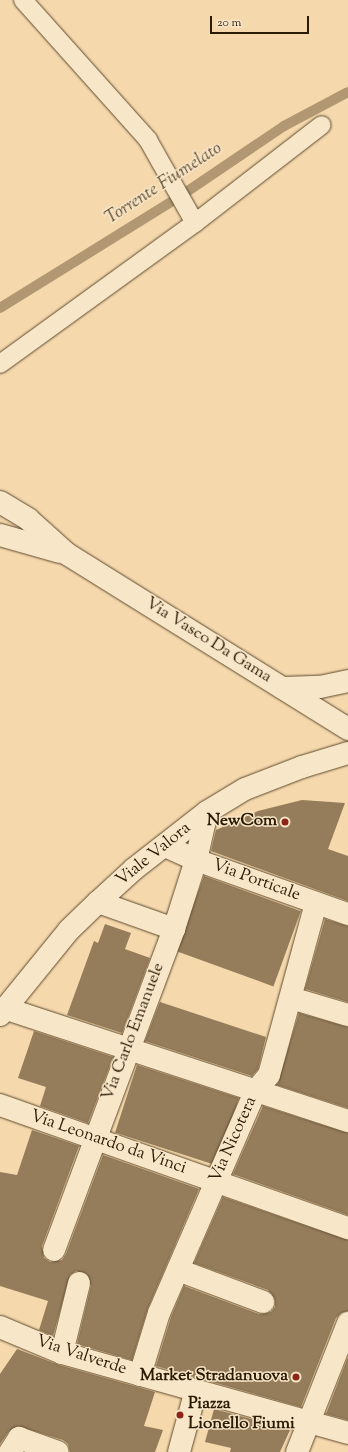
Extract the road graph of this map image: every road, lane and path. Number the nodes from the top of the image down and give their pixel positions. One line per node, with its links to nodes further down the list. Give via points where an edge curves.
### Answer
1 (23, 0): 3 (lane, via 148,140)
2 (322, 125): 3 (lane)
3 (195, 223): 4 (lane)
4 (0, 364)
5 (0, 502): 7 (street, via 28,519)
6 (0, 535): 7 (street, via 19,538)
7 (67, 554): 9 (street, Via Vasco Da Gama)
8 (348, 681): 9 (street, via 320,687)
9 (283, 688): 10 (street, Via Vasco Da Gama)
10 (348, 729)
11 (348, 753): 12 (street, Viale Valora, via 245,789)
12 (207, 812): 13 (street, Viale Valora); 14 (street, Via Carlo Emanuele)
13 (165, 846): 14 (street, Via Porticale); 15 (street, Viale Valora, via 134,869)
14 (196, 860): 16 (street, Via Porticale); 18 (street, Via Carlo Emanuele)
15 (98, 902): 18 (street); 20 (street, Viale Valora, via 69,930)
16 (316, 902): 17 (street, Via Porticale); 19 (street, Via Nicotera)
17 (348, 914)
18 (174, 928): 22 (street, Via Carlo Emanuele)
19 (291, 998): 21 (street); 23 (street, Via Nicotera, via 269,1075)
20 (2, 1011): 22 (street)
21 (348, 1015)
22 (128, 1050): 23 (street); 26 (street, Via Carlo Emanuele)
23 (256, 1092): 25 (street); 27 (street, Via Nicotera)
24 (0, 1105): 26 (street, Via Leonardo da Vinci)
25 (348, 1121)
26 (94, 1138): 27 (street, Via Leonardo da Vinci); 29 (street, Via Carlo Emanuele)
27 (216, 1182): 28 (street, Via Leonardo da Vinci); 30 (street, Via Nicotera)
28 (348, 1228)
29 (54, 1250)
30 (178, 1270): 32 (street); 36 (street, Via Nicotera, via 159,1313)
31 (79, 1283): 35 (street)
32 (263, 1302)
33 (348, 1325): 38 (street)
34 (0, 1327): 35 (street, Via Valverde)
35 (62, 1353): 36 (street, Via Valverde)
36 (140, 1375): 37 (street, Via Valverde)
37 (196, 1390): 38 (street, Via Valverde); 42 (street)
38 (309, 1422): 39 (street, Via Valverde); 43 (street)
39 (348, 1433)
40 (15, 1445): 41 (street)
41 (58, 1452)
42 (179, 1452)
43 (297, 1452)

